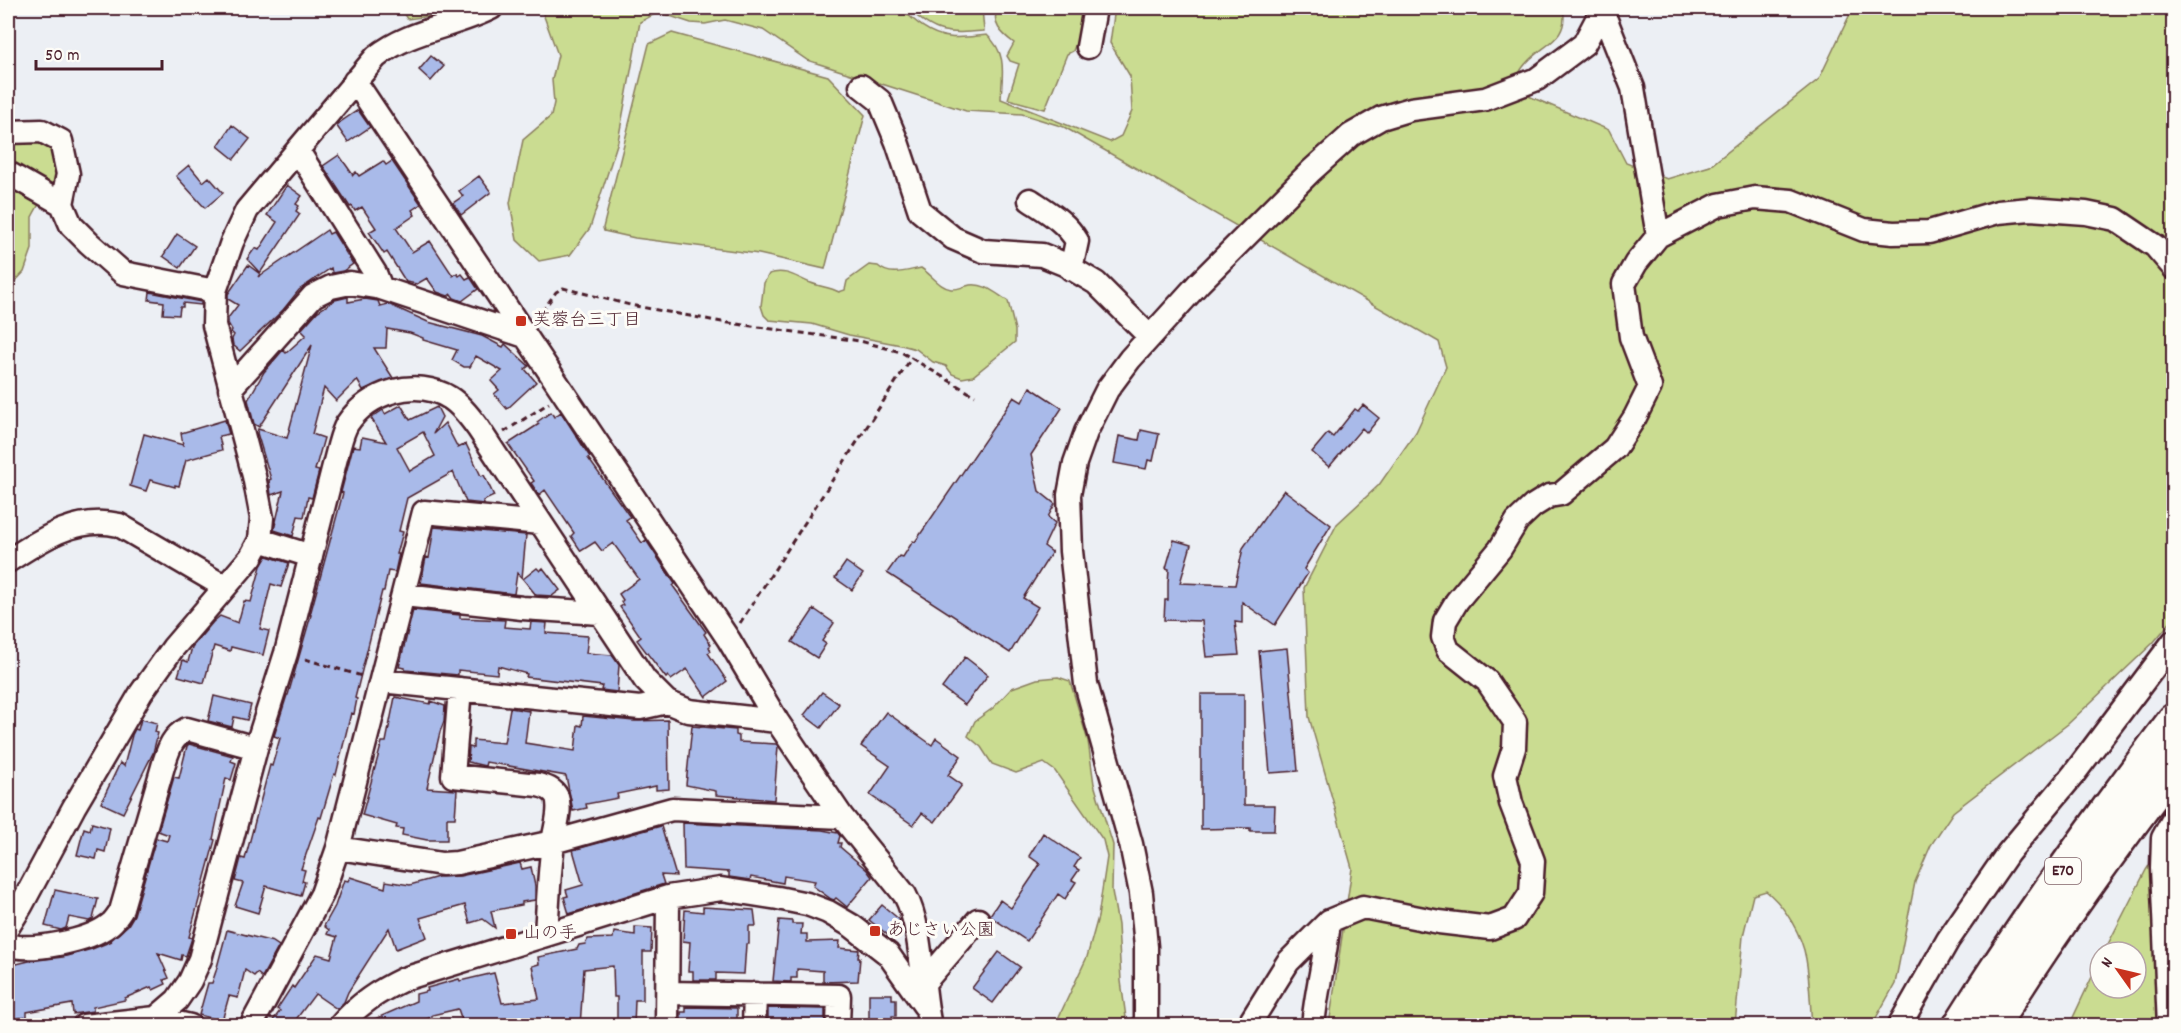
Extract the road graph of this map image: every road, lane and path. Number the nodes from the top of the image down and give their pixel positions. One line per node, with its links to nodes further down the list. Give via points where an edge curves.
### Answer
1 (491, 8): 5 (street, via 390,45)
2 (1095, 8): 4 (street)
3 (1603, 9): 12 (street, via 1633,88); 18 (street, via 1584,44 1537,80 1485,99 1419,108 1381,118 1351,135 1199,283)
4 (1088, 46)
5 (356, 81): 8 (street); 17 (street)
6 (861, 86): 13 (street, via 880,101 920,211 953,238 983,251 1042,255)
7 (8, 132): 11 (street, via 42,131 61,141 68,174)
8 (298, 151): 15 (street); 16 (street, via 247,210)
9 (8, 173): 11 (street)
10 (1030, 200): 13 (street, via 1061,221 1077,241)
11 (62, 204): 16 (street, via 71,225 123,273)
12 (1658, 236): 14 (street, via 1718,205 1755,198 1791,201 1864,230 1893,233 1929,232 1998,212 2030,209 2115,219 2155,246); 47 (street, via 1624,284 1631,337 1650,387 1635,417 1616,448 1561,494 1549,496 1517,521 1445,621 1443,637 1448,650 1487,681 1515,722 1514,748 1505,776 1533,861 1531,893 1514,919 1490,928 1363,907)
13 (1071, 268): 18 (street, via 1096,283)
14 (2174, 268)
15 (381, 288): 17 (street); 20 (street, via 350,283 313,296)
16 (215, 291): 20 (street, via 214,325)
17 (525, 336): 19 (path, via 556,292 563,288 722,322 860,341); 21 (street)
18 (1150, 337): 63 (street, via 1107,390 1074,464 1070,495 1071,550 1086,684 1131,844 1140,893 1146,947)
19 (912, 357): 22 (path); 31 (path)
20 (230, 389): 25 (street, via 258,497 262,518)
21 (564, 394): 23 (path); 31 (street)
22 (975, 396)
23 (488, 443): 24 (street); 26 (street, via 465,411 431,389 410,387 375,399 347,425)
24 (540, 523): 29 (street, via 424,512); 30 (street)
25 (260, 540): 26 (street); 28 (street)
26 (311, 556): 33 (street)
27 (8, 561): 28 (street, via 49,534 103,521 119,525)
28 (225, 587): 48 (street, via 141,693)
29 (404, 595): 30 (street); 34 (street)
30 (600, 613): 36 (street, via 645,680)
31 (729, 640): 37 (street)
32 (2174, 640): 66 (street, via 2073,775 2008,853 1948,940)
33 (286, 653): 34 (path); 39 (street)
34 (381, 681): 35 (street); 44 (street)
35 (460, 689): 36 (street, via 640,708); 43 (street, via 453,776 548,788 558,803)
36 (667, 702): 37 (street, via 689,711)
37 (777, 721): 41 (street)
38 (2174, 721): 67 (highway, E70, via 2087,836)
39 (256, 748): 50 (street, via 187,729 177,735 164,763 122,910 111,924 70,941 24,948); 55 (street, via 200,959 177,1000)
40 (2174, 765): 68 (highway, E70, via 2109,852)
41 (842, 817): 43 (street, via 672,808); 51 (street, via 910,905)
42 (2174, 818): 69 (street, via 2163,838 2162,868)
43 (553, 842): 44 (street, via 442,864); 49 (street)
44 (338, 848): 58 (street, via 322,894)
45 (668, 897): 49 (street); 52 (street); 54 (street, via 721,890 778,898 828,912 888,954)
46 (978, 920): 51 (street)
47 (1329, 921): 64 (street, via 1288,962); 65 (street)
48 (8, 927)
49 (546, 934): 59 (street, via 404,979 371,996)
50 (8, 945)
51 (922, 984): 54 (street)
52 (668, 993): 53 (street); 60 (street)
53 (755, 994): 61 (street); 62 (street, via 839,996)
54 (928, 1017)
55 (156, 1018): 56 (street); 57 (street)
56 (84, 1026)
57 (190, 1026)
58 (251, 1026)
59 (340, 1026)
60 (667, 1026)
61 (754, 1026)
62 (838, 1026)
63 (1146, 1026)
64 (1248, 1026)
65 (1313, 1026)
66 (1899, 1026)
67 (1960, 1026)
68 (1992, 1026)
69 (2169, 1026)

